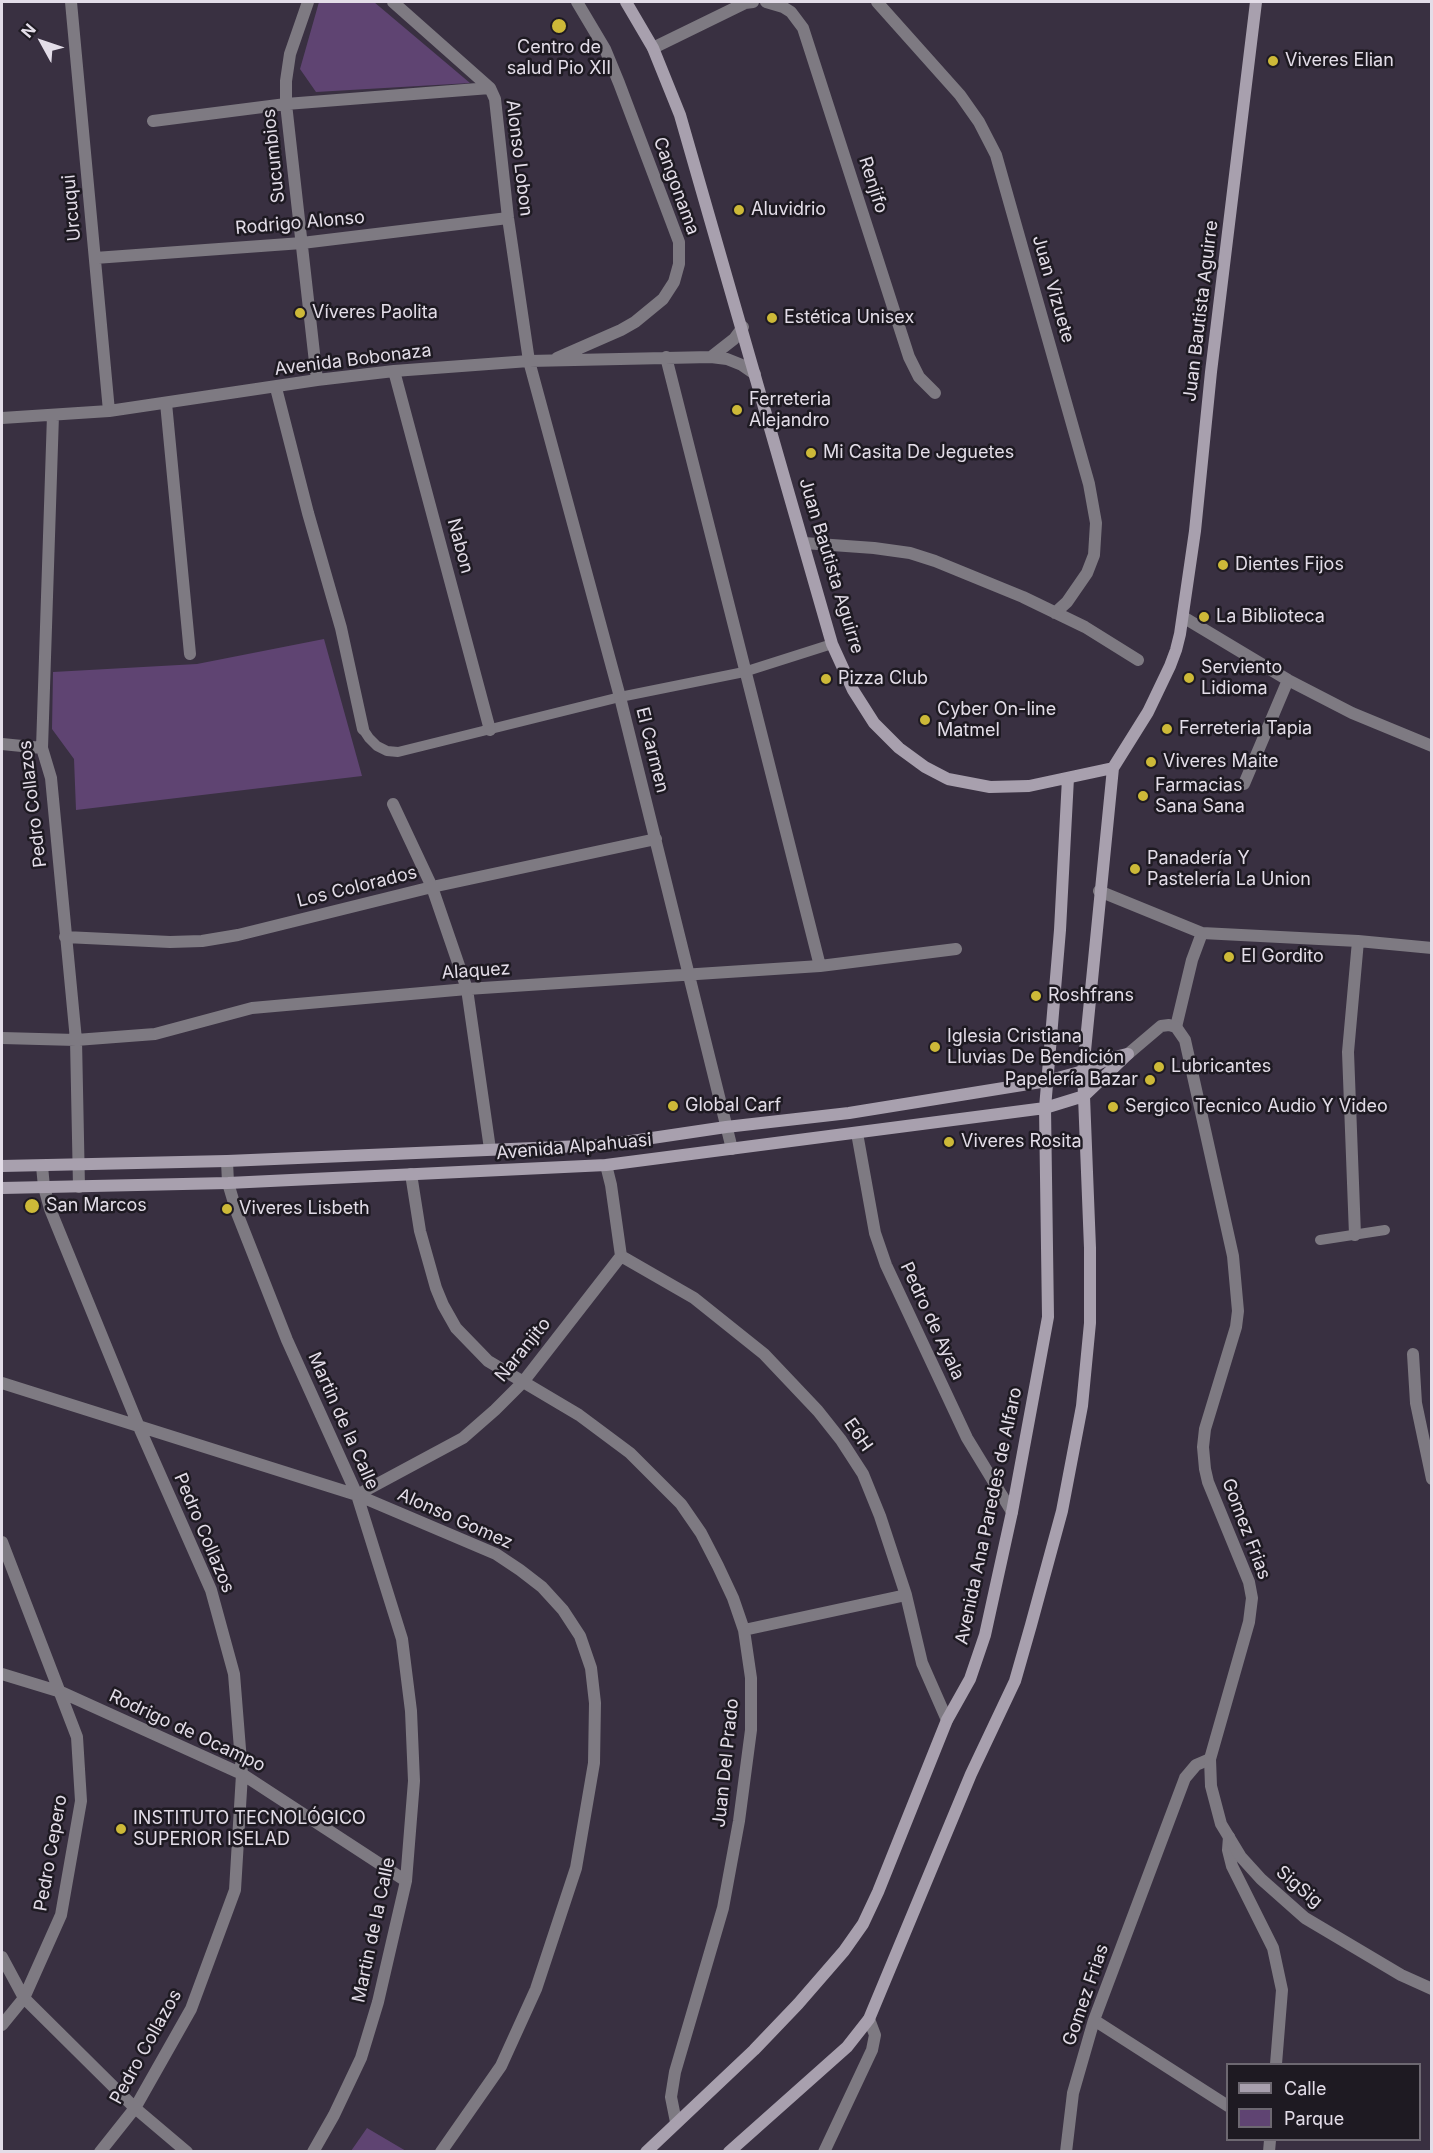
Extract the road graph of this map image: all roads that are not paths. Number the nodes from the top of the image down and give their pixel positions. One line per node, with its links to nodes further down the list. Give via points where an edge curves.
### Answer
1 (71, 2): 16 (street, Urcuqui)
2 (308, 2): 12 (street, Sucumbios, via 290,54)
3 (393, 2): 11 (street, Alonso Lobon)
4 (577, 2): 21 (street, Cangonama, via 619,83 679,242 679,264 663,299 635,322)
5 (626, 2): 10 (main road, Juan Bautista Aguirre)
6 (753, 2): 10 (street)
7 (766, 2): 26 (street, Renjifo, via 791,12 803,28 909,357 919,377)
8 (877, 2): 32 (street, Juan Vizuete, via 960,95 996,155 1089,484 1096,524 1094,555 1087,573)
9 (1256, 2): 33 (main road, Juan Bautista Aguirre)
10 (653, 48): 17 (main road, Juan Bautista Aguirre, via 680,115)
11 (489, 88): 12 (street); 14 (street, Alonso Lobon, via 495,99)
12 (286, 104): 13 (street); 15 (street, Sucumbios)
13 (153, 122)
14 (508, 218): 15 (street, Rodrigo Alonso); 20 (street, Alonso Lobon)
15 (302, 243): 16 (street, Rodrigo Alonso); 24 (street, Sucumbios)
16 (94, 258): 28 (street, Urcuqui)
17 (743, 327): 19 (street); 23 (main road, Juan Bautista Aguirre)
18 (666, 357): 19 (street, Avenida Bobonaza); 21 (street, Avenida Bobonaza); 37 (street)
19 (711, 357): 23 (street, Avenida Bobonaza, via 727,359)
20 (529, 361): 21 (street, Avenida Bobonaza); 22 (street, Avenida Bobonaza); 39 (street, El Carmen)
21 (551, 361)
22 (394, 371): 24 (street, Avenida Bobonaza); 41 (street, Nabon)
23 (755, 374): 31 (main road, Juan Bautista Aguirre)
24 (317, 380): 25 (street, Avenida Bobonaza)
25 (276, 388): 27 (street, Avenida Bobonaza); 40 (street, via 341,628)
26 (935, 393)
27 (166, 403): 28 (street, Avenida Bobonaza); 35 (street)
28 (109, 411): 29 (street, Avenida Bobonaza)
29 (53, 416): 30 (street, Avenida Bobonaza); 44 (street, Pedro Collazos)
30 (2, 417)
31 (804, 543): 32 (street, via 910,553 972,574); 34 (main road, Juan Bautista Aguirre)
32 (1055, 613): 36 (street)
33 (1183, 617): 38 (street); 45 (main road, Juan Bautista Aguirre, via 1176,650 1163,682)
34 (832, 644): 37 (street); 46 (main road, Juan Bautista Aguirre, via 853,690 874,723 925,767 948,779 990,787 1029,786)
35 (190, 654)
36 (1138, 660)
37 (744, 672): 39 (street); 57 (street)
38 (1288, 680): 43 (street, via 1352,713); 47 (street)
39 (620, 697): 41 (street); 49 (street, El Carmen)
40 (363, 729): 41 (street, via 377,746 398,752)
41 (490, 730)
42 (2, 744): 44 (street)
43 (1431, 746)
44 (42, 748): 53 (street, Pedro Collazos, via 51,778)
45 (1113, 768): 46 (main road, Juan Bautista Aguirre); 51 (main road)
46 (1068, 778): 65 (main road, Avenida Ana Paredes de Alfaro)
47 (1244, 784)
48 (393, 804): 50 (street)
49 (656, 839): 50 (street, Los Colorados); 58 (street, El Carmen)
50 (432, 886): 53 (street, Los Colorados, via 202,941); 59 (street)
51 (1100, 891): 52 (street); 64 (main road)
52 (1202, 933): 54 (street); 60 (street)
53 (65, 937): 62 (street, Pedro Collazos)
54 (1358, 942): 55 (street); 83 (street, via 1348,1052)
55 (1431, 948)
56 (956, 950): 57 (street, Alaquez)
57 (820, 966): 58 (street, Alaquez)
58 (688, 974): 59 (street, Alaquez); 68 (street, El Carmen)
59 (467, 989): 62 (street, Alaquez, via 252,1008 155,1034); 70 (street)
60 (1176, 1027): 63 (street, Avenida Alpahuasi, via 1161,1026); 99 (street, Gomez Frias, via 1185,1040 1231,1245 1239,1311 1205,1429 1203,1457 1208,1482 1252,1598 1249,1622)
61 (2, 1038): 62 (street, Alaquez)
62 (76, 1040): 73 (street, Pedro Collazos)
63 (1128, 1054): 64 (main road, Avenida Alpahuasi); 66 (main road, Avenida Alpahuasi)
64 (1083, 1071): 65 (main road, Avenida Alpahuasi); 66 (main road)
65 (1047, 1081): 67 (main road, Avenida Ana Paredes de Alfaro); 68 (main road, Avenida Alpahuasi, via 849,1113)
66 (1084, 1096): 67 (main road, Avenida Alpahuasi); 106 (main road, via 1090,1323 1082,1406 1062,1511 1015,1681 971,1774)
67 (1045, 1108): 69 (main road, Avenida Alpahuasi); 92 (main road, Avenida Ana Paredes de Alfaro, via 1048,1317)
68 (726, 1127): 70 (main road, Avenida Alpahuasi, via 605,1145); 71 (street, El Carmen)
69 (857, 1133): 71 (main road, Avenida Alpahuasi); 92 (street, Pedro de Ayala, via 875,1233 886,1265 967,1438)
70 (490, 1149): 72 (main road, Avenida Alpahuasi)
71 (732, 1149): 74 (main road, Avenida Alpahuasi)
72 (227, 1161): 73 (main road, Avenida Alpahuasi); 78 (street, Martin de la Calle)
73 (79, 1165): 76 (main road, Avenida Alpahuasi); 80 (street, Pedro Collazos)
74 (606, 1165): 77 (main road, Avenida Alpahuasi); 85 (street)
75 (2, 1166): 76 (main road, Avenida Alpahuasi)
76 (42, 1166): 79 (street, Pedro Collazos)
77 (411, 1174): 78 (main road, Avenida Alpahuasi); 86 (street, Juan Del Prado, via 420,1231 442,1305 456,1328 488,1361)
78 (228, 1183): 80 (main road, Avenida Alpahuasi); 91 (street, Martin de la Calle, via 287,1340)
79 (44, 1187): 80 (main road, Avenida Alpahuasi); 81 (main road, Avenida Alpahuasi); 88 (street, Pedro Collazos)
80 (79, 1187)
81 (2, 1188)
82 (1386, 1230): 83 (street)
83 (1355, 1235): 84 (street)
84 (1320, 1240)
85 (621, 1256): 86 (street, Naranjito); 94 (street, E6H, via 694,1298 765,1354 818,1411 863,1474)
86 (523, 1382): 91 (street, Naranjito, via 464,1438); 95 (street, Juan Del Prado, via 579,1415 630,1454 681,1504 718,1566)
87 (2, 1383): 88 (street, Alonso Gomez)
88 (139, 1427): 91 (street, Alonso Gomez); 100 (street, Pedro Collazos, via 211,1590 234,1674)
89 (1431, 1452): 90 (street, via 1420,1403 1416,1354 1416,1403)
90 (1431, 1479)
91 (357, 1495): 102 (street, Martin de la Calle, via 402,1639 414,1781); 116 (street, Alonso Gomez, via 496,1554 520,1570 563,1610 580,1636 591,1668 594,1763 576,1868 536,1989 501,2066)
92 (1012, 1512): 98 (main road, Avenida Ana Paredes de Alfaro, via 985,1635 970,1679)
93 (2, 1542): 97 (street, Pedro Cepero)
94 (906, 1594): 95 (street); 98 (street, E6H, via 922,1663)
95 (744, 1630): 112 (street, Juan Del Prado, via 751,1678 751,1730 739,1821 723,1908 675,2072 671,2097)
96 (2, 1674): 97 (street, Rodrigo de Ocampo)
97 (61, 1692): 100 (street, Rodrigo de Ocampo); 105 (street, Pedro Cepero, via 77,1737 81,1801 61,1915)
98 (947, 1720): 112 (main road, Avenida Ana Paredes de Alfaro, via 863,1924 798,2004)
99 (1210, 1760): 101 (street, SigSig, via 1211,1786 1221,1824); 107 (street, Gomez Frias, via 1196,1765 1185,1778)
100 (242, 1774): 102 (street, Rodrigo de Ocampo); 111 (street, Pedro Collazos, via 235,1890 191,2009)
101 (1229, 1836): 104 (street, SigSig, via 1248,1864 1305,1918); 109 (street, via 1232,1866 1273,1948 1282,1990)
102 (406, 1881): 115 (street, Martin de la Calle, via 361,2058)
103 (2, 1957): 105 (street)
104 (1431, 1989)
105 (24, 1998): 108 (street, Pedro Cepero); 111 (street)
106 (869, 2019): 118 (main road, via 847,2046); 119 (street, via 875,2035 872,2050)
107 (1094, 2020): 110 (street); 120 (street, Gomez Frias, via 1073,2093)
108 (2, 2025)
109 (1276, 2063)
110 (1226, 2105)
111 (135, 2108): 113 (street, Pedro Collazos); 114 (street)
112 (675, 2122): 117 (main road, Avenida Ana Paredes de Alfaro)
113 (100, 2151)
114 (187, 2151)
115 (313, 2151)
116 (441, 2151)
117 (646, 2151)
118 (729, 2151)
119 (824, 2151)
120 (1066, 2151)

